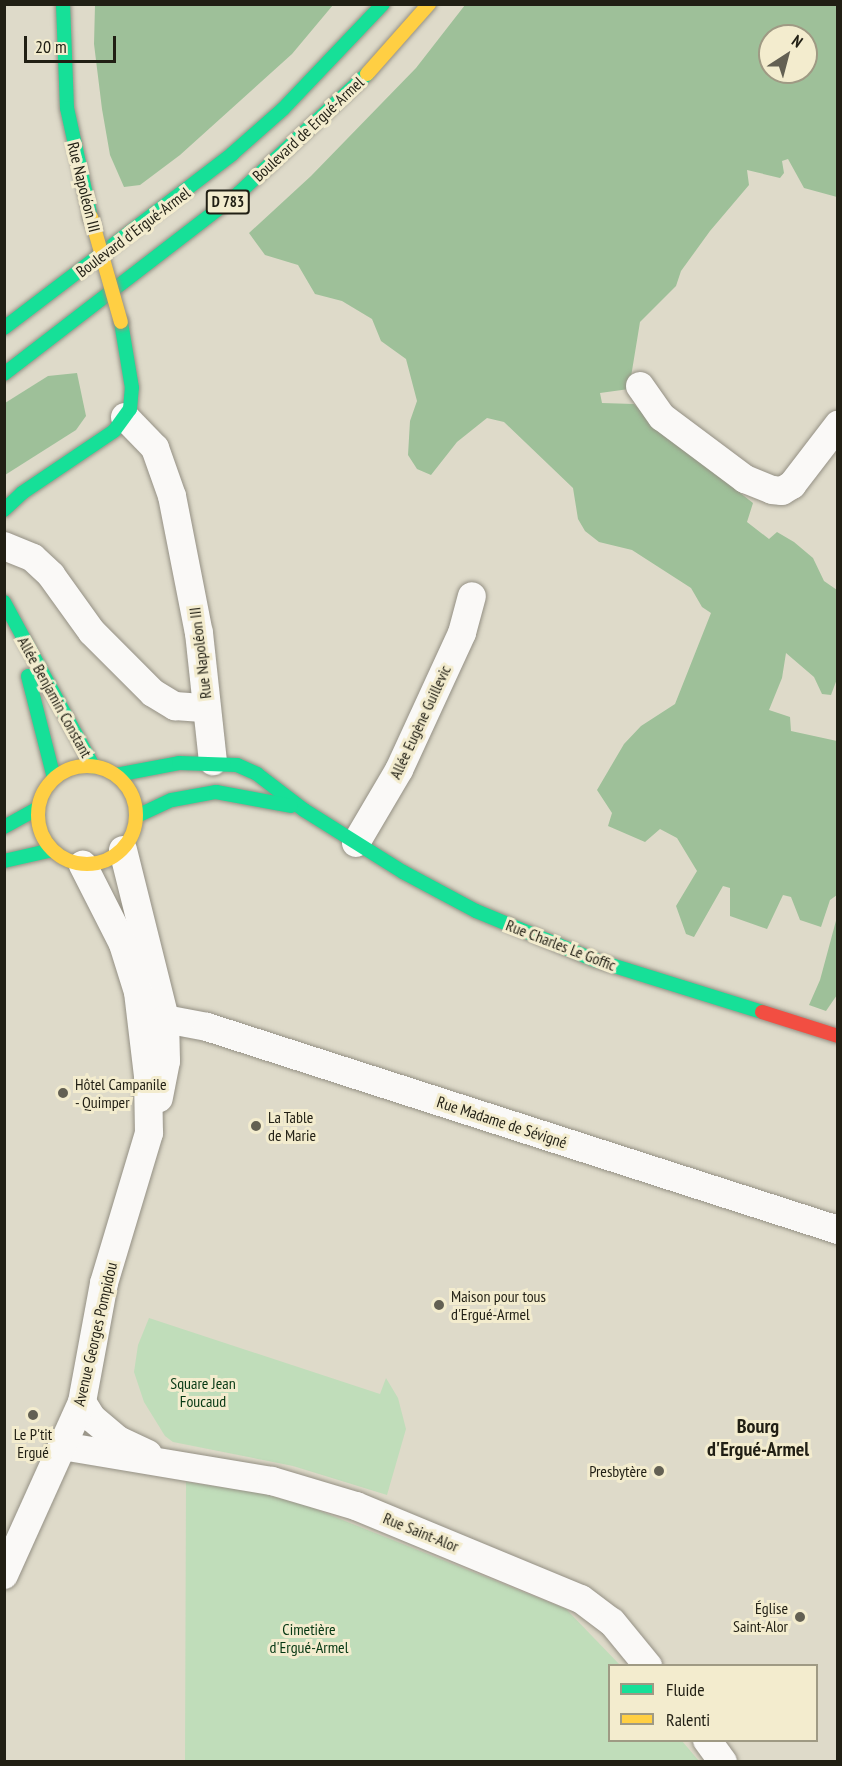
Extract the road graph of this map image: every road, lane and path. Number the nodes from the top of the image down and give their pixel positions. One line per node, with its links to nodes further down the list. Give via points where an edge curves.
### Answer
1 (63, 4): 7 (street, Rue Napoléon III, bridge, via 67,108 130,365 133,396)
2 (383, 4): 4 (street, Boulevard d'Ergué-Armel / D 783, via 283,109 232,154)
3 (429, 4): 5 (street, Boulevard de Ergué-Armel / D 783, via 358,84 253,180)
4 (4, 328)
5 (4, 374)
6 (640, 386): 8 (street, via 662,417 745,479 772,490 782,491 792,485)
7 (125, 417): 9 (street, via 108,436 22,493); 14 (street, Rue Napoléon III, via 155,448 163,464 199,633)
8 (837, 425)
9 (4, 510)
10 (4, 546): 14 (street, via 41,565 92,632 153,693 175,706)
11 (472, 596): 23 (street, Allée Eugène Guillevic, via 462,633 399,770)
12 (4, 602): 13 (street, Allée Benjamin Constant)
13 (16, 628): 16 (street, Allée Benjamin Constant); 18 (street, Allée Benjamin Constant)
14 (206, 708): 15 (street, Rue Napoléon III)
15 (213, 761): 17 (street, Rue Charles Le Goffic); 20 (street, Rue Charles Le Goffic, via 257,774)
16 (93, 766): 17 (street); 18 (street, via 66,770)
17 (116, 775): 21 (street, via 134,801)
18 (54, 778): 19 (street)
19 (38, 808): 22 (street); 24 (street, via 38,824)
20 (304, 810): 21 (street, Rue Charles Le Goffic, via 262,798 216,792 172,800); 23 (street, Rue Charles Le Goffic)
21 (137, 816): 25 (street, via 135,830)
22 (4, 827)
23 (356, 843): 29 (street, Rue Charles Le Goffic, via 438,892 538,938 632,973)
24 (52, 850): 26 (street); 27 (street)
25 (123, 850): 27 (street, via 100,863); 28 (street, Avenue Georges Pompidou)
26 (4, 861)
27 (83, 865): 28 (street, via 123,944 138,992)
28 (154, 1025): 30 (street, Rue Madame de Sévigné, via 207,1027); 31 (street, Avenue Georges Pompidou, via 165,1071 105,1283)
29 (837, 1036)
30 (837, 1230)
31 (82, 1402): 32 (street, Avenue Georges Pompidou); 33 (street, Rue Saint-Alor, via 92,1418 118,1440)
32 (62, 1446): 33 (street, Rue Saint-Alor); 34 (street, Avenue Georges Pompidou)
33 (163, 1462): 35 (street, Rue Saint-Alor, via 322,1494 551,1585 604,1614)
34 (4, 1575)
35 (647, 1664)
36 (709, 1742): 37 (street)
37 (723, 1761)

